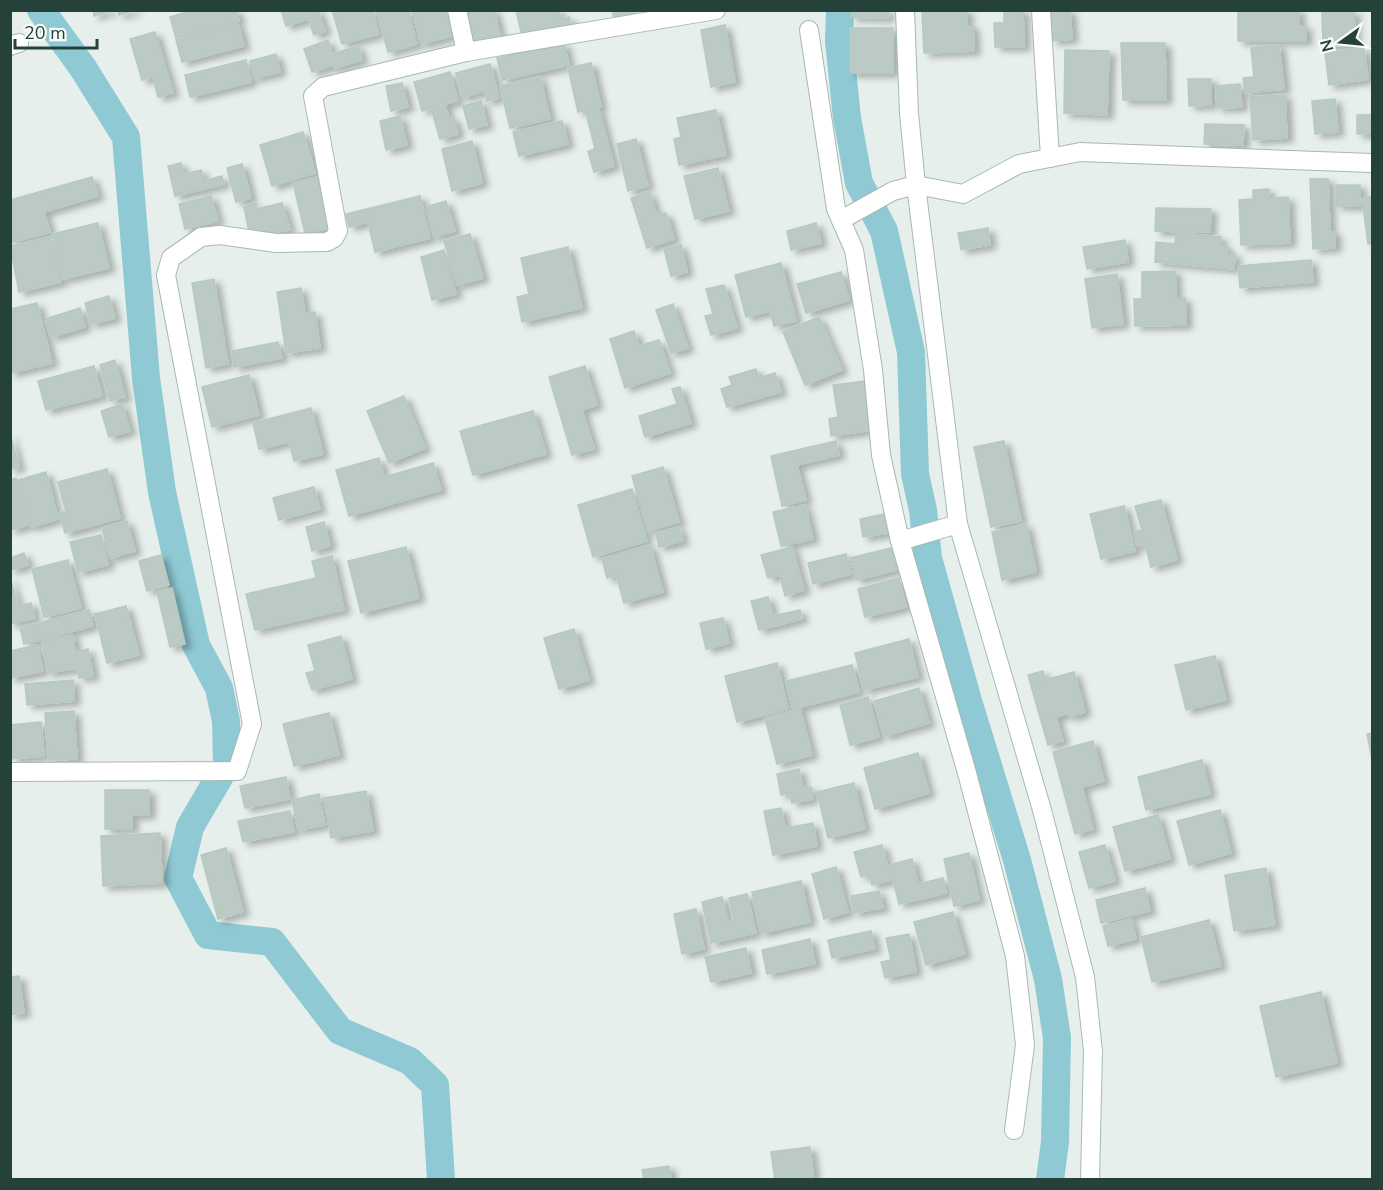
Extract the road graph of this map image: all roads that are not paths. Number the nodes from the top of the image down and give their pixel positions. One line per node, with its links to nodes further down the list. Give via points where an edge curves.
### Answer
1 (457, 10): 6 (street)
2 (716, 10): 6 (street)
3 (905, 10): 9 (street)
4 (1041, 10): 7 (street)
5 (809, 30): 10 (street, via 836,209)
6 (466, 52): 13 (street, via 323,87 313,96 338,231 333,238 327,242 276,243 220,235 201,237 171,258 166,275 252,724 237,771)
7 (1050, 158): 8 (street, via 1080,152); 9 (street, via 1019,164 963,194)
8 (1372, 163)
9 (916, 185): 10 (street, via 893,191); 11 (street)
10 (846, 216): 12 (street, via 873,370 882,455)
11 (958, 524): 12 (street); 15 (street, via 1042,810 1085,977 1093,1051)
12 (900, 541): 14 (street, via 1015,956 1025,1045)
13 (10, 772)
14 (1014, 1130)
15 (1090, 1179)

